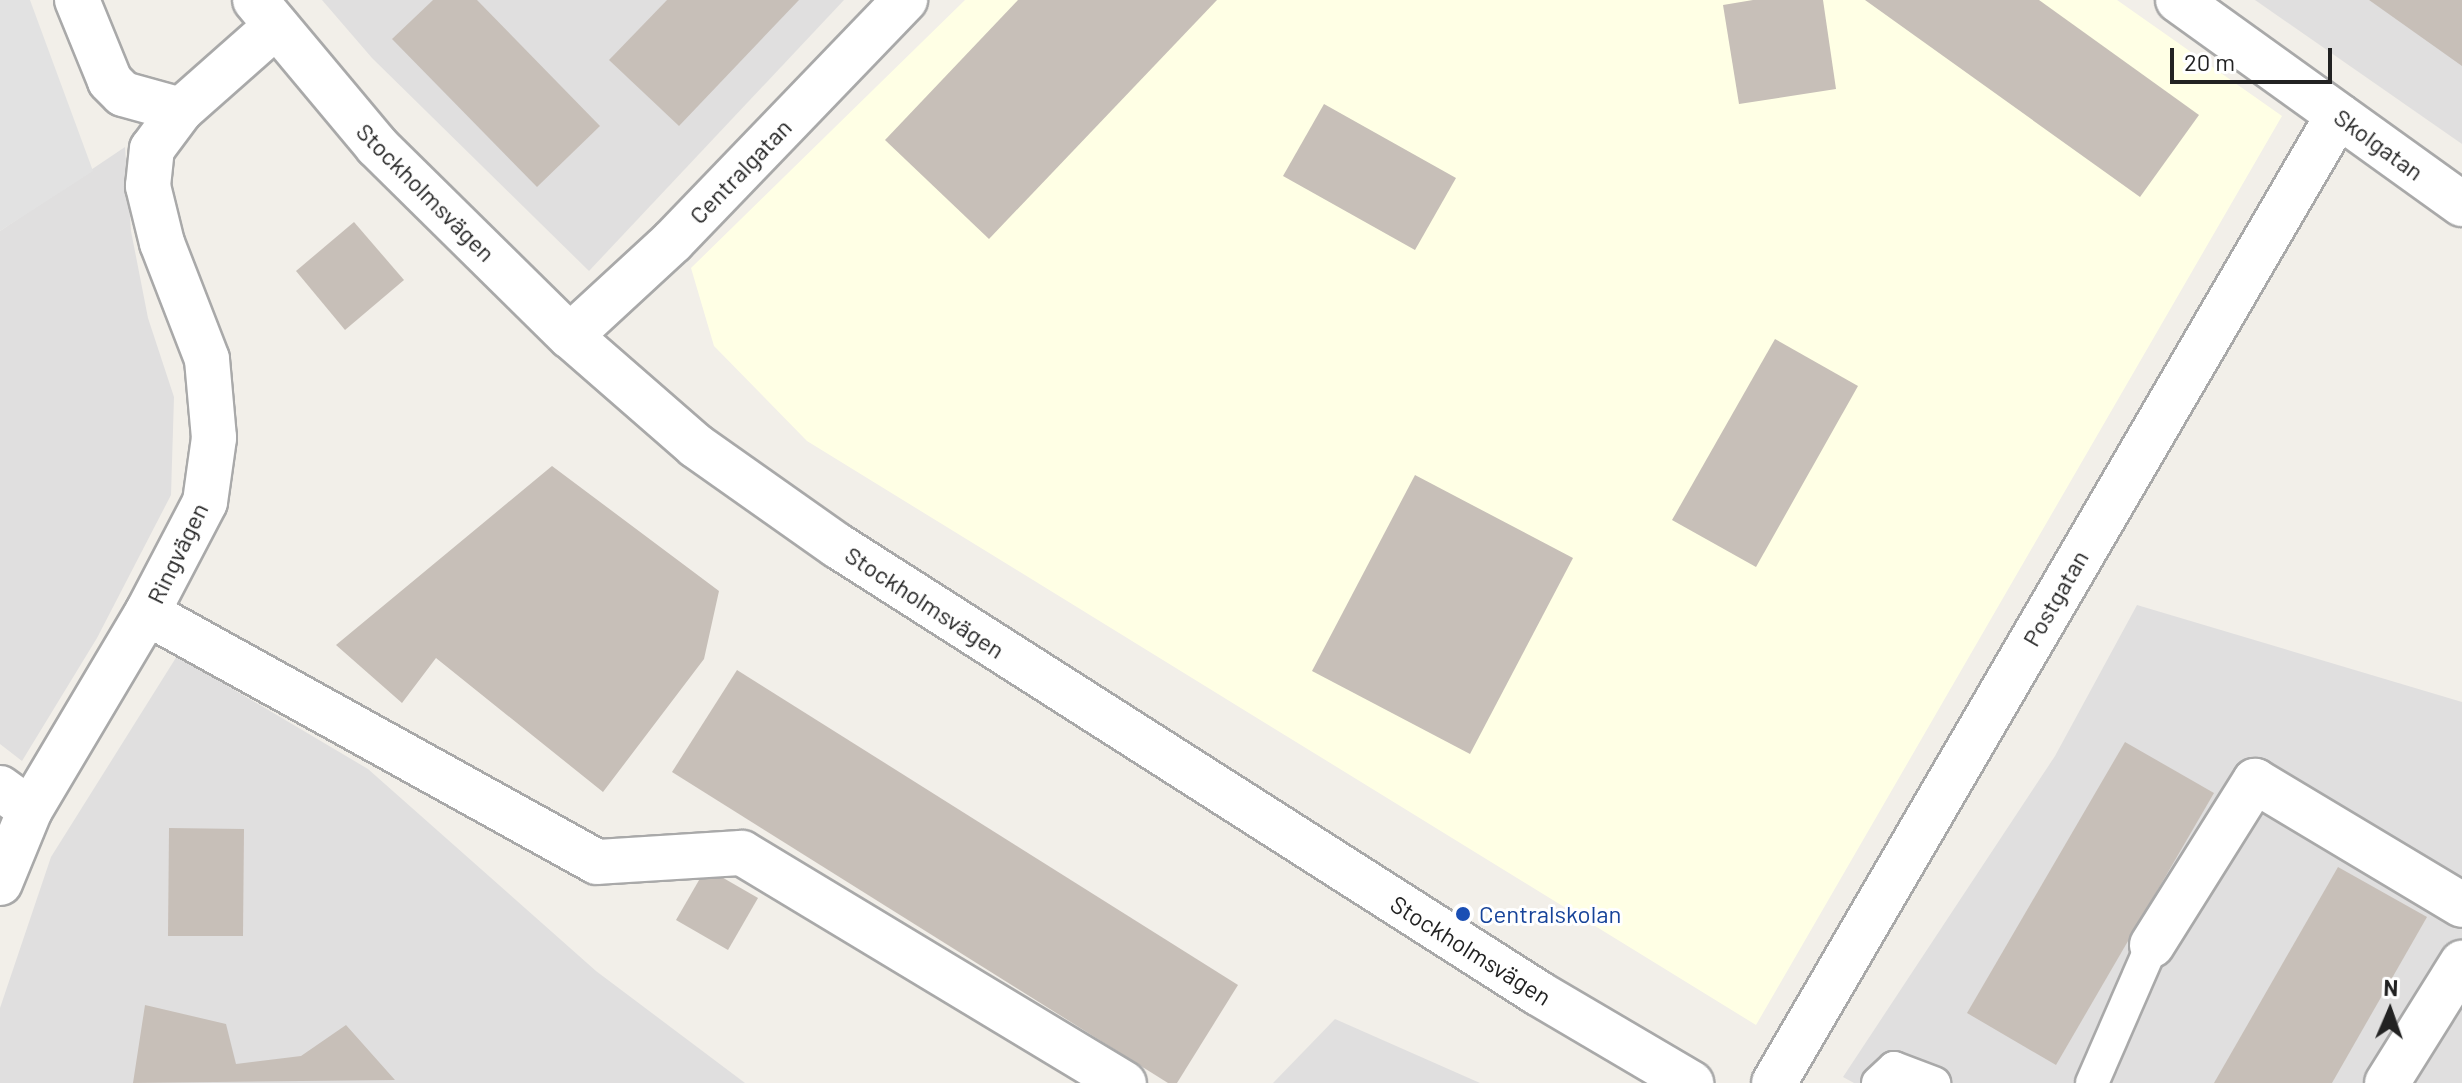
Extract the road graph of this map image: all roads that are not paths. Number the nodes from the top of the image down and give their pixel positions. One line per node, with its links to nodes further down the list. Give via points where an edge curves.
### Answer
1 (77, 0): 5 (street, via 110,81 123,94)
2 (905, 0): 8 (street, Centralgatan, via 673,241)
3 (2178, 0): 6 (street, Skolgatan)
4 (266, 13): 5 (street, Ringvägen); 8 (street, Stockholmsvägen, via 377,146)
5 (181, 110): 9 (street, Ringvägen, via 152,149 148,186 162,243 207,359 214,438 205,502)
6 (2338, 115): 7 (street, Skolgatan); 17 (street, Postgatan)
7 (2462, 204)
8 (570, 336): 16 (street, Stockholmsvägen, via 696,446 838,546 1538,993)
9 (147, 613): 10 (street, Ringvägen); 15 (street, via 597,862 742,853)
10 (15, 799): 11 (street, Ringvägen)
11 (0, 883)
12 (2462, 905): 13 (street, via 2255,781)
13 (2152, 945): 20 (lane)
14 (2462, 963): 21 (street)
15 (1124, 1083)
16 (1691, 1083)
17 (1774, 1083)
18 (1878, 1083): 19 (lane, via 1894,1068)
19 (1934, 1083)
20 (2092, 1083)
21 (2387, 1083)

